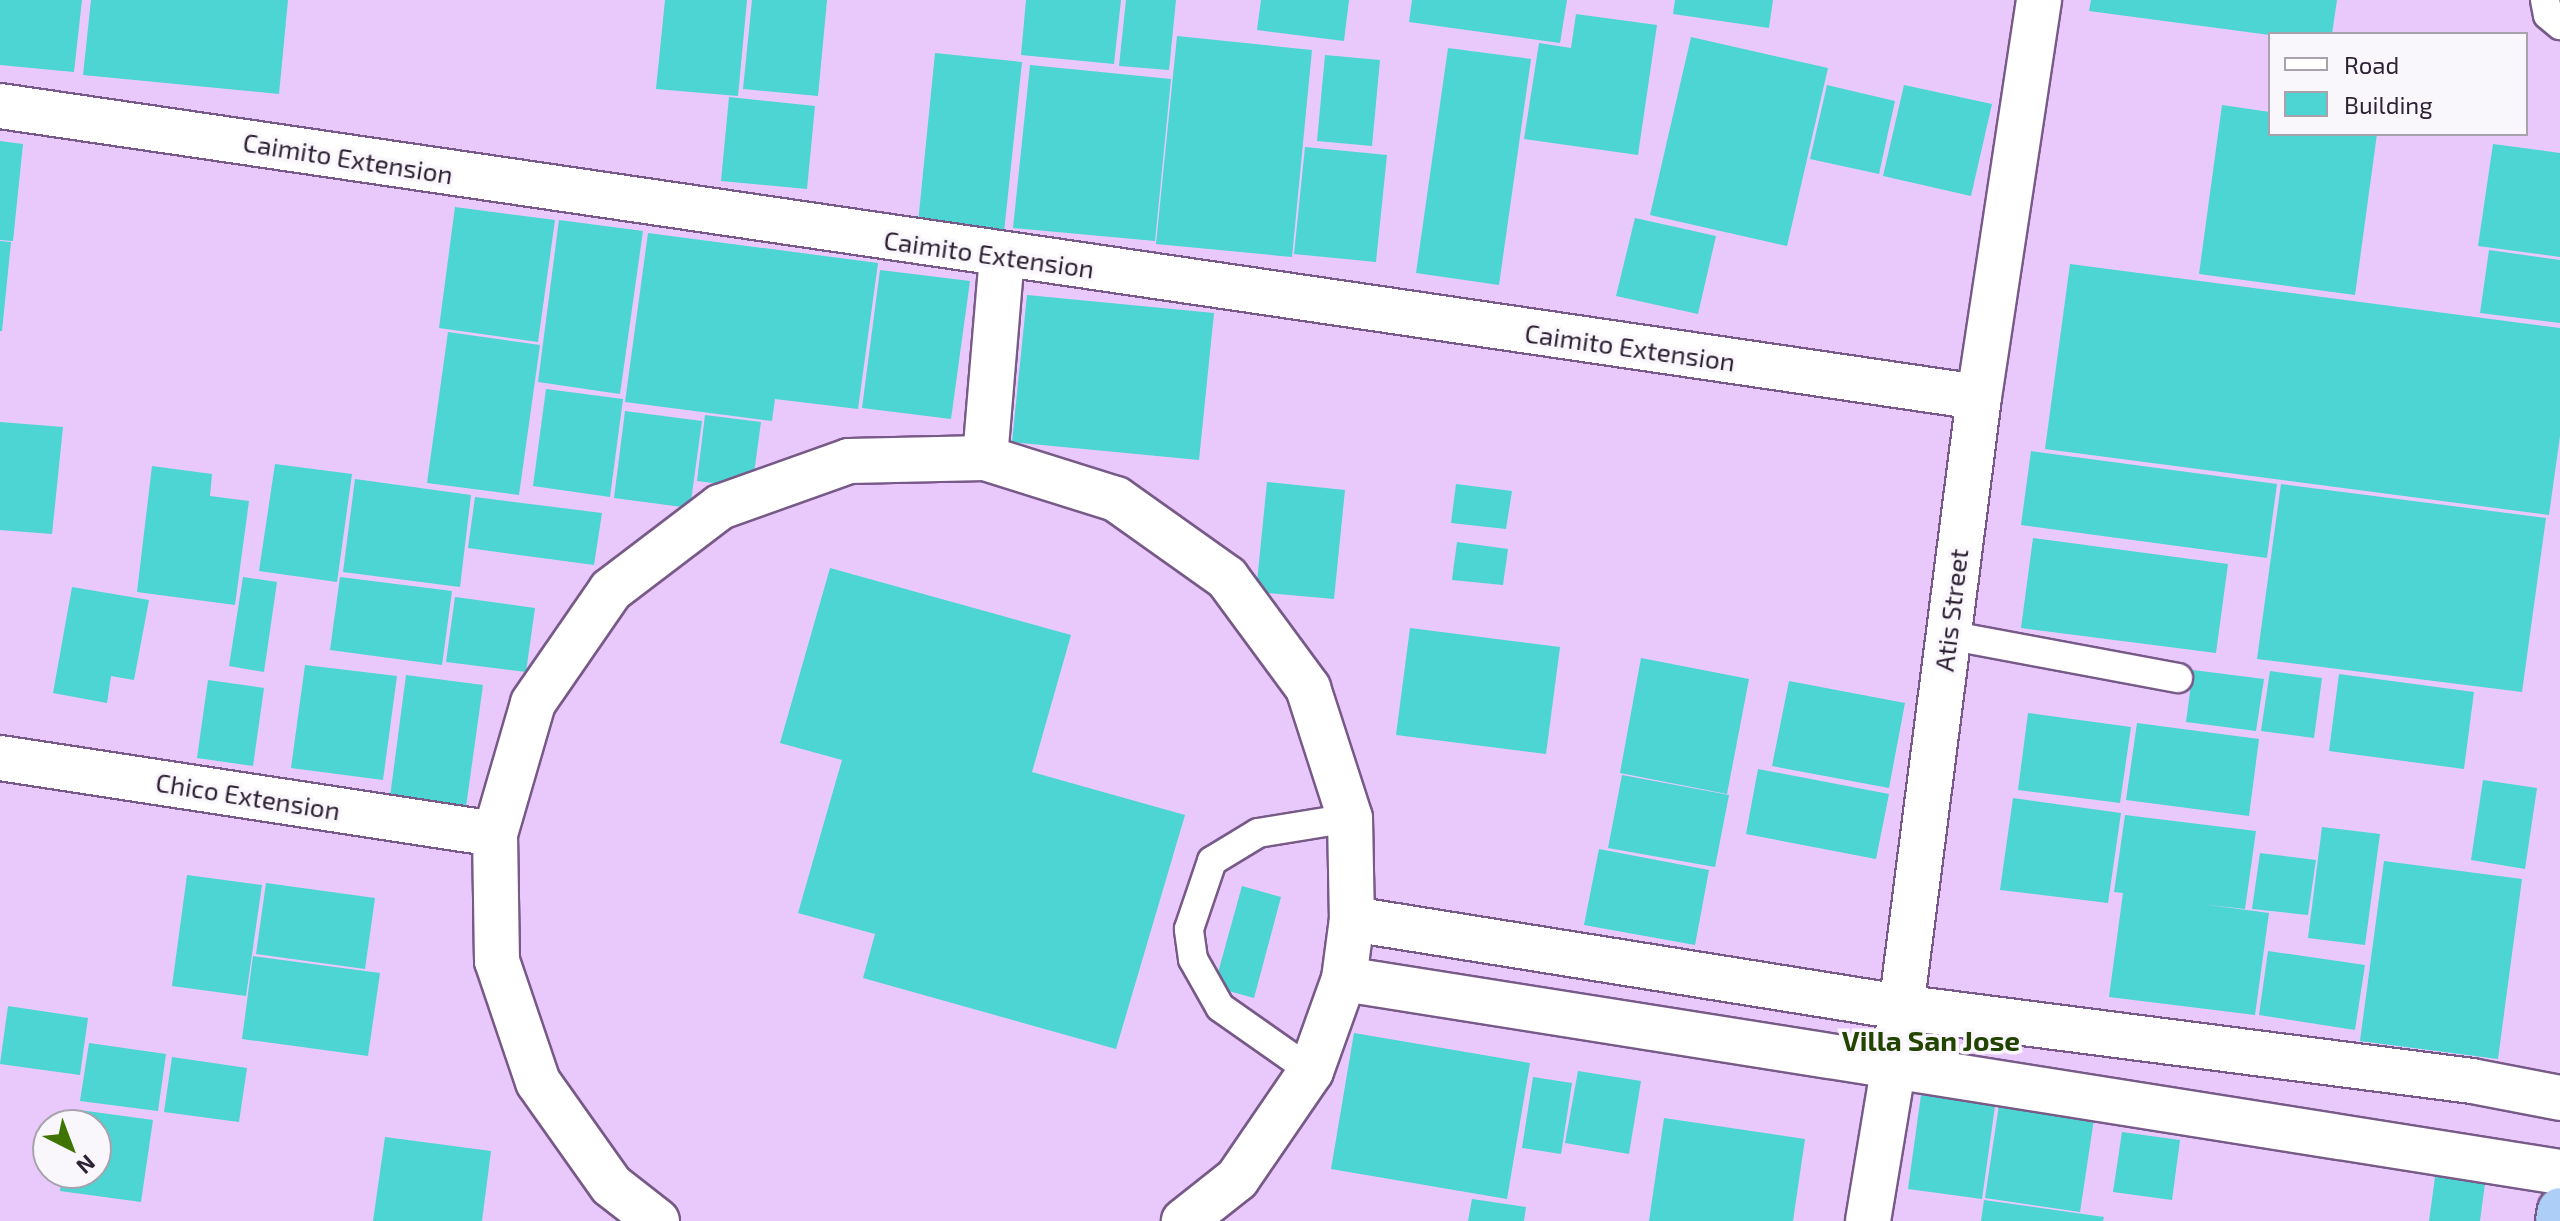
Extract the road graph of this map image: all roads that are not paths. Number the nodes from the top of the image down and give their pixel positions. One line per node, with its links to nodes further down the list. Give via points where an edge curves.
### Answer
1 (2039, 0): 6 (street, Atis Street)
2 (2545, 0): 3 (lane, via 2548,15)
3 (2560, 25)
4 (0, 106): 5 (street, Caimito Extension)
5 (1002, 256): 6 (street, Caimito Extension); 7 (street)
6 (1979, 397): 8 (street, Atis Street)
7 (985, 458): 11 (street, via 1116,499 1227,578 1308,688); 12 (street, via 849,461 720,507 611,590 533,703)
8 (1948, 635): 9 (lane); 15 (street, Atis Street)
9 (2178, 678)
10 (0, 758): 12 (street, Chico Extension)
11 (1350, 818): 13 (street); 17 (lane, via 1258,833 1212,861 1189,929 1193,959 1220,1007)
12 (495, 834): 21 (street, via 497,961 538,1082 611,1185)
13 (1352, 919): 14 (street); 15 (street)
14 (1344, 979): 16 (street); 17 (street)
15 (1900, 1007): 16 (street, Atis Street); 18 (street, via 2472,1081)
16 (1894, 1064): 19 (street); 23 (street, Atis Street)
17 (1311, 1071): 22 (street, via 1237,1179)
18 (2560, 1098)
19 (2560, 1172)
20 (2560, 1210): 24 (highway)
21 (657, 1221)
22 (1184, 1221)
23 (1868, 1221)
24 (2558, 1221)

